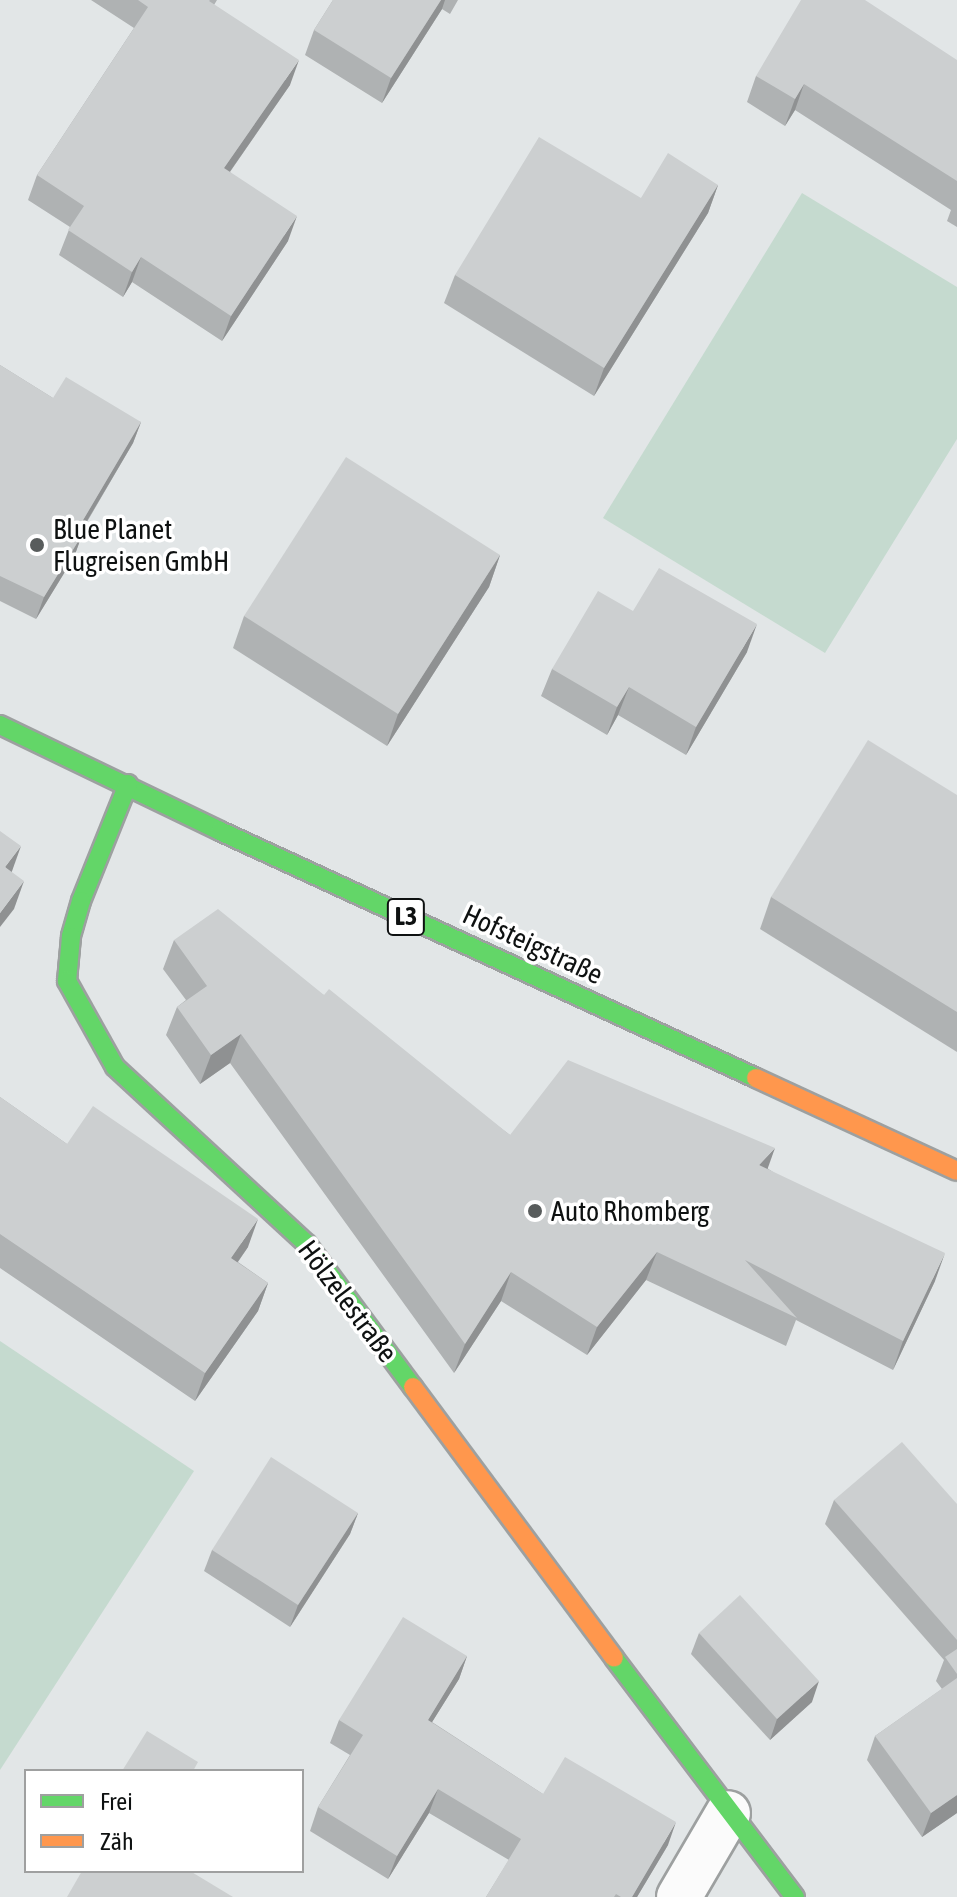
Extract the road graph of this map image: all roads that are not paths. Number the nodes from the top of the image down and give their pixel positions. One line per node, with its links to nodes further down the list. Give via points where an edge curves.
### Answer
1 (0, 725): 2 (street, Hofsteigstraße / L3)
2 (128, 784): 3 (street, Hofsteigstraße / L3); 4 (street, Hölzelestraße, via 81,901 67,981 115,1067 307,1244)
3 (957, 1171)
4 (728, 1813): 5 (street); 6 (street, Hölzelestraße)
5 (679, 1897)
6 (795, 1897)

